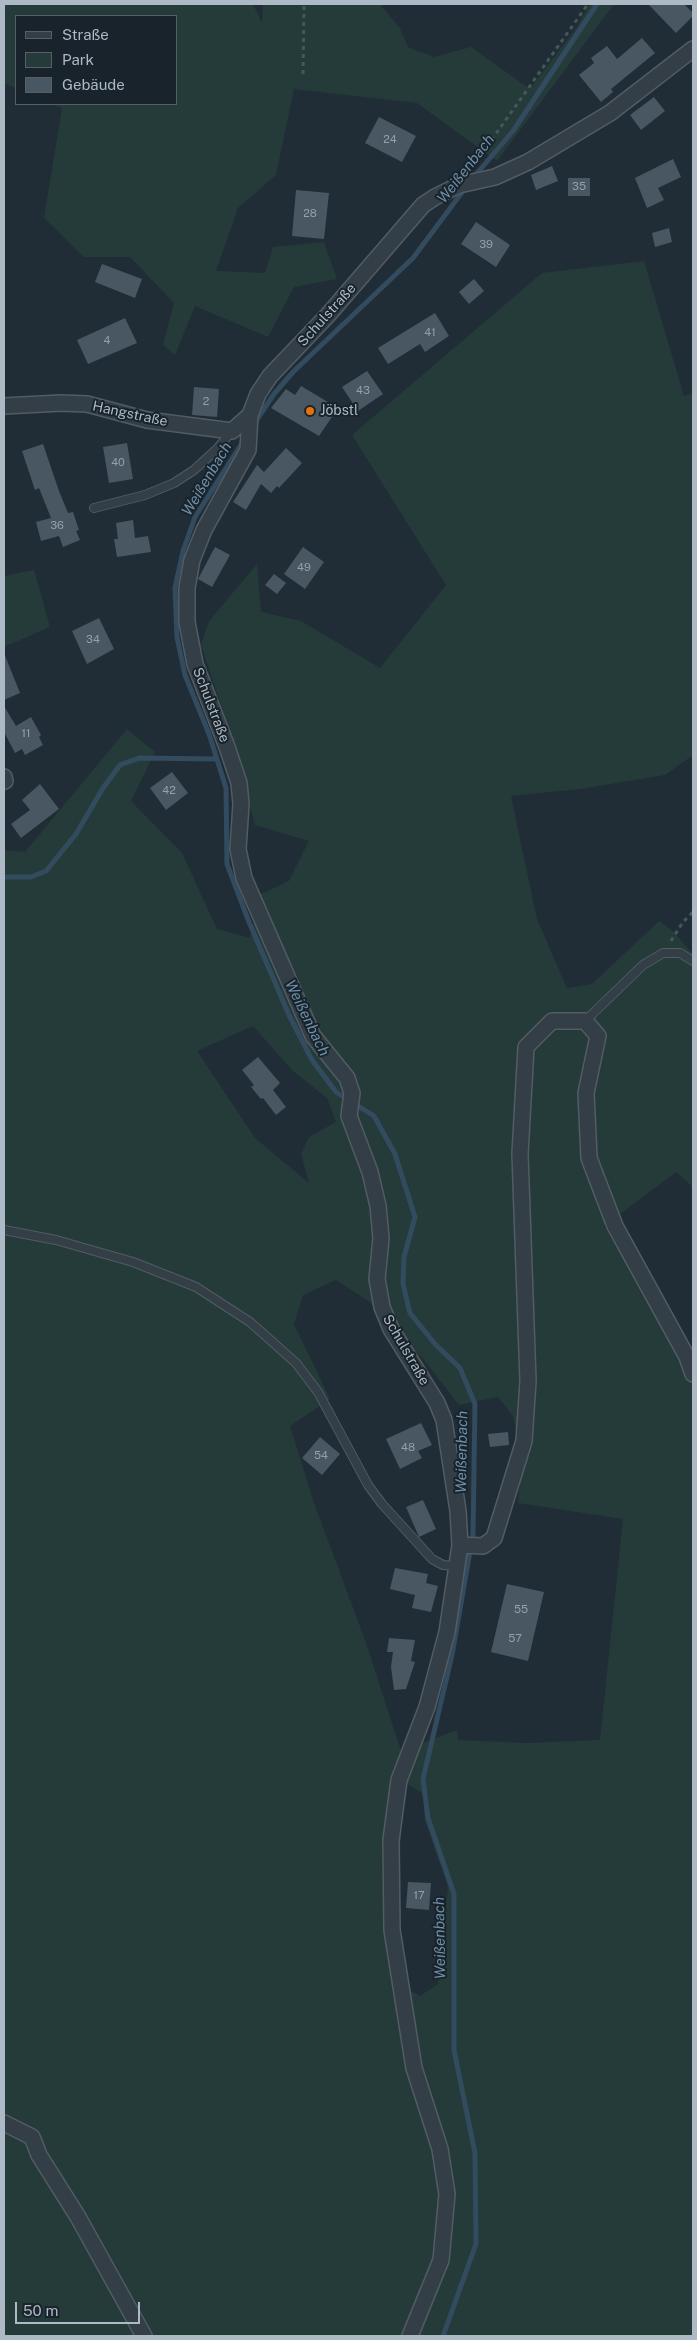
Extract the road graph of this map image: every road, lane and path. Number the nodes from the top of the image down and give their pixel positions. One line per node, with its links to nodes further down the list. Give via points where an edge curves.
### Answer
1 (304, 4): 4 (path)
2 (588, 4): 5 (path, via 493,138)
3 (691, 55): 5 (street, Schulstraße, via 610,112 528,162 495,177)
4 (303, 74)
5 (460, 178): 7 (street, Schulstraße, via 423,205 328,315 270,376 258,394)
6 (4, 406): 8 (street, Hangstraße, via 87,404 147,420)
7 (250, 419): 8 (street); 16 (street, Schulstraße, via 248,450 204,530 192,560 187,588 187,622 195,664 238,783 241,804 238,848 244,878 313,1036 347,1078 352,1094 349,1116 370,1172 378,1206 381,1238 377,1279 382,1307 391,1329 437,1403 444,1420)
8 (232, 431): 9 (lane, via 194,470 174,483 145,495)
9 (94, 508)
10 (693, 912): 11 (path)
11 (663, 953): 12 (lane, via 680,953); 13 (lane, via 643,965)
12 (693, 961)
13 (585, 1020): 15 (street, via 598,1036 586,1093 589,1158 615,1226 687,1357); 16 (street, via 552,1021 526,1047 520,1154 528,1381 524,1442 494,1538 483,1546)
14 (4, 1230): 17 (lane, via 56,1240 133,1262 196,1287 250,1322 296,1363 318,1392 368,1485 382,1504 432,1559 443,1565)
15 (693, 1374)
16 (462, 1545): 17 (street, Schulstraße)
17 (456, 1566): 20 (street, Schulstraße, via 446,1632 427,1706 399,1780 391,1840 392,1930 414,2068 440,2149 447,2194 441,2260)
18 (4, 2123): 19 (street, via 32,2137 39,2155 78,2216)
19 (144, 2336)
20 (410, 2336)

